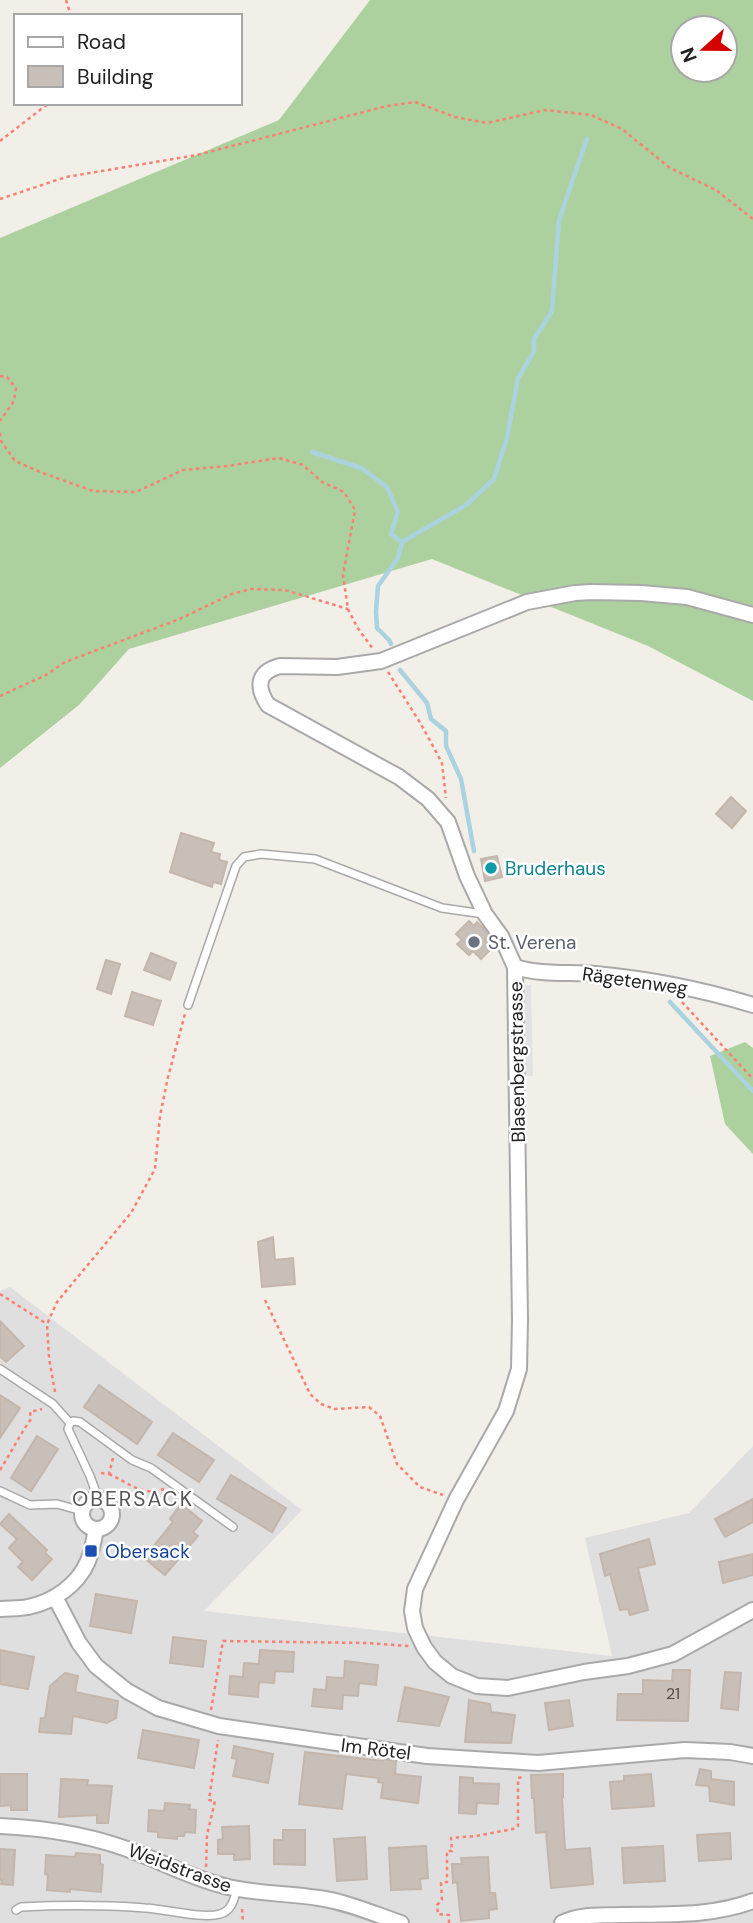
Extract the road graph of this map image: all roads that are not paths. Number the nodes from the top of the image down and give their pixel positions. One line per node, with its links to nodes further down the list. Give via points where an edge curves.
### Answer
1 (753, 615): 2 (street, Blasenbergstrasse, via 687,597 575,593 527,602 381,660 337,667 280,666 264,674 260,684 268,705 399,777 428,799 448,822)
2 (485, 914): 3 (street, Blasenbergstrasse); 4 (lane, via 442,908 315,859 244,856 236,866)
3 (515, 967): 5 (street, Rägetenweg, via 664,982); 15 (street, Blasenbergstrasse, via 519,1369 506,1411 456,1500 415,1589 415,1628 435,1662 452,1676 477,1686 508,1688 673,1654)
4 (188, 1004)
5 (753, 1005)
6 (0, 1369): 7 (lane)
7 (70, 1423): 9 (lane, via 68,1429); 11 (lane, via 80,1422)
8 (0, 1491): 10 (lane, via 30,1505 57,1504)
9 (98, 1498): 10 (street, via 86,1503); 12 (street, via 109,1504 112,1517 108,1525)
10 (82, 1511): 12 (street, via 85,1523)
11 (233, 1527)
12 (96, 1529): 13 (street, via 81,1574)
13 (55, 1597): 14 (street, via 28,1607); 16 (street, Im Rötel, via 96,1666 127,1692 158,1708 214,1725 427,1756 538,1763 685,1750)
14 (0, 1609)
15 (753, 1610)
16 (753, 1756)
17 (0, 1826): 18 (street, Weidstrasse, via 109,1843)
18 (237, 1889): 20 (lane, via 233,1903 218,1915 74,1906); 21 (street, Weidstrasse, via 324,1898)
19 (753, 1901): 22 (street, via 711,1912 595,1916)
20 (16, 1910)
21 (401, 1923)
22 (562, 1923)

